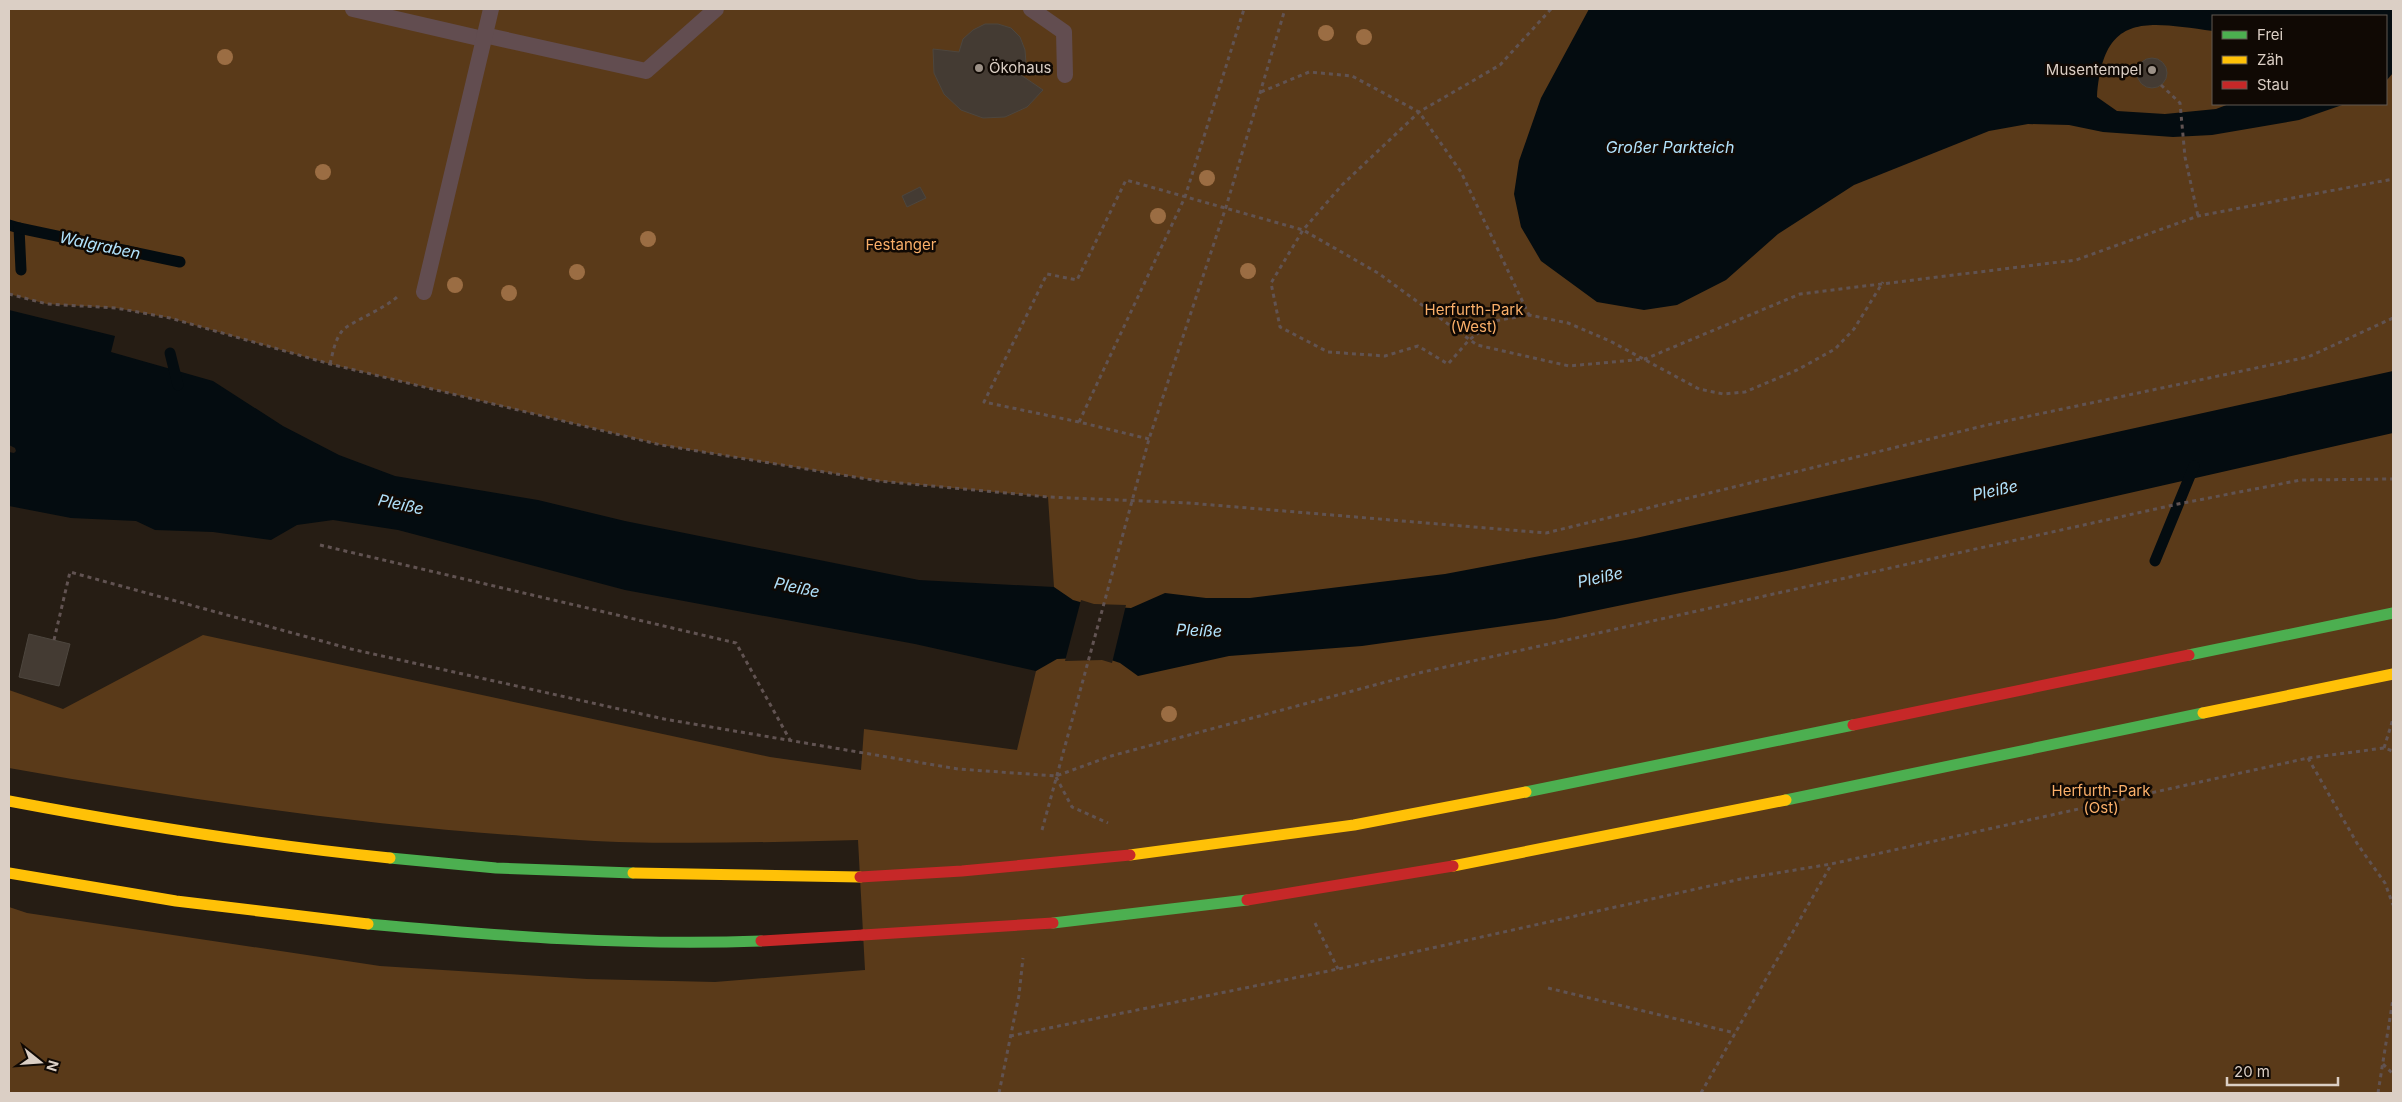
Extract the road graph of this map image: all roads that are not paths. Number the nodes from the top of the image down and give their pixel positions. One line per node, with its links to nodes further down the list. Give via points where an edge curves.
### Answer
1 (353, 9): 5 (lane)
2 (491, 9): 5 (lane)
3 (716, 9): 5 (lane, via 646,71)
4 (1031, 9): 6 (lane, via 1064,32)
5 (484, 37): 7 (lane)
6 (1065, 75)
7 (424, 292)
8 (2393, 613): 10 (highway, bridge, via 1564,785 1354,825 1092,860 962,871 860,877 697,876 496,868 266,843 143,826)
9 (2393, 674): 11 (highway, bridge, via 1578,843 1362,883 1232,903 979,929 684,942 485,936 313,920 151,899)
10 (9, 801)
11 (9, 873)

